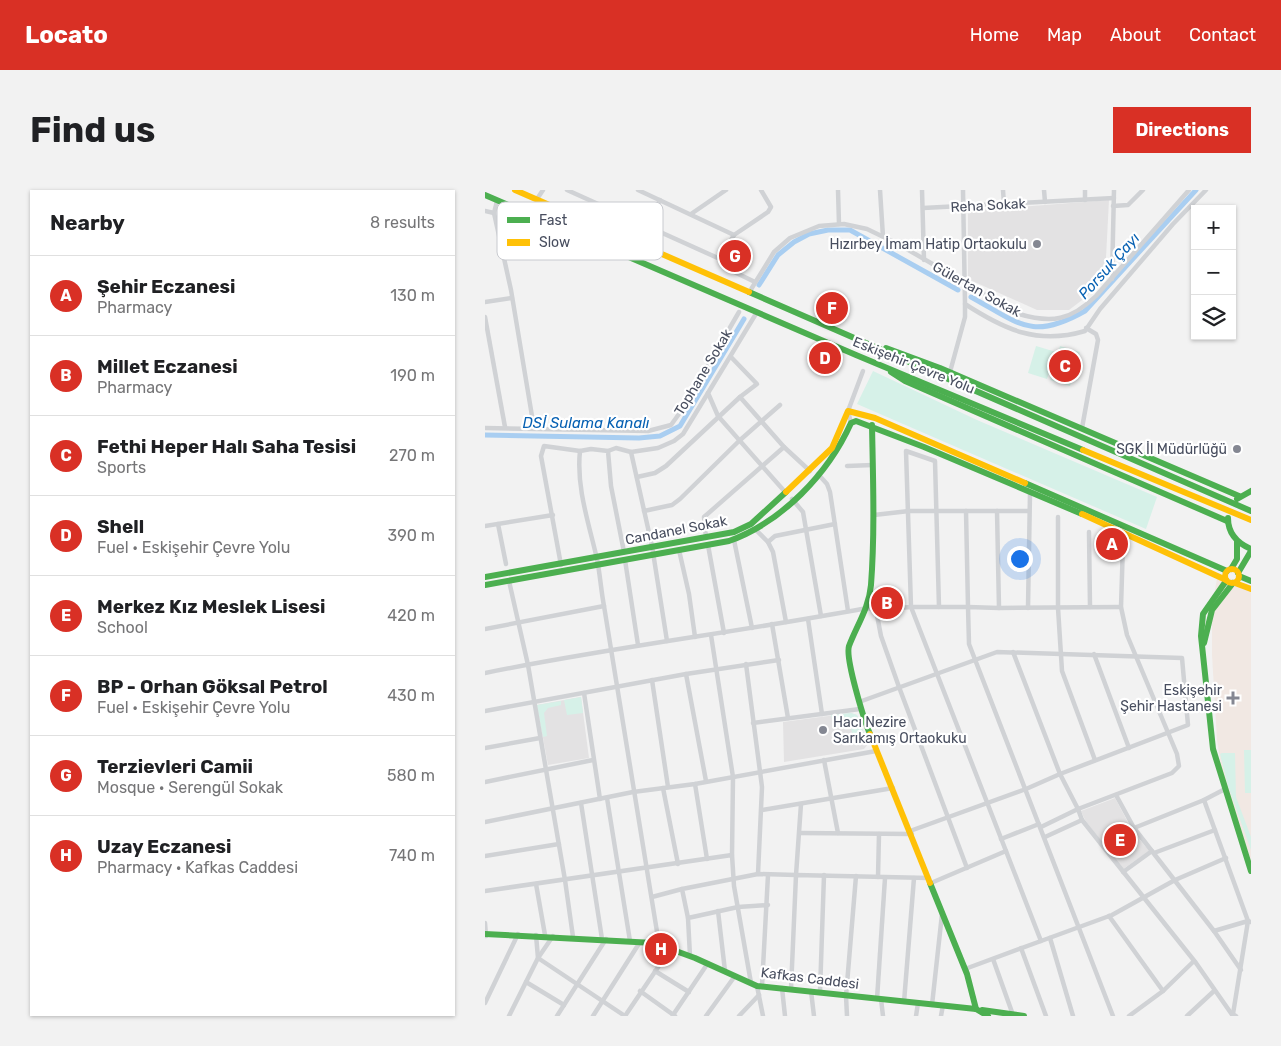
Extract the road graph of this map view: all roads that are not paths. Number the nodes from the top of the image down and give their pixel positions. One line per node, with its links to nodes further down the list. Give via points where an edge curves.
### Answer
1 (515, 190): 20 (main road, Eskişehir Çevre Yolu)
2 (543, 190): 20 (street)
3 (567, 190): 25 (street)
4 (638, 190): 21 (street)
5 (726, 190): 33 (street)
6 (761, 190): 37 (street, via 771,207 768,212)
7 (838, 190): 34 (street)
8 (880, 190): 38 (street)
9 (922, 190): 30 (street)
10 (963, 190): 28 (street)
11 (1003, 190): 27 (street)
12 (1044, 190): 26 (street)
13 (1085, 190): 22 (street)
14 (1114, 190): 19 (street)
15 (1143, 190): 29 (street, via 1128,205)
16 (1189, 190): 44 (street, Gülertan Sokak)
17 (1206, 190): 54 (street, via 1173,224)
18 (485, 196): 23 (main road, Eskişehir Çevre Yolu)
19 (1114, 198): 22 (street, Reha Sokak); 29 (street)
20 (537, 199): 24 (main road, Eskişehir Çevre Yolu)
21 (660, 200): 33 (street)
22 (1085, 200): 26 (street, Reha Sokak)
23 (497, 201): 32 (street)
24 (544, 202)
25 (592, 202)
26 (1045, 202): 27 (street, Reha Sokak)
27 (1004, 204): 28 (street, Reha Sokak)
28 (964, 206): 30 (street, Reha Sokak); 46 (street)
29 (1113, 206): 44 (street)
30 (923, 208): 43 (street)
31 (485, 211): 32 (street)
32 (494, 213): 35 (street)
33 (691, 214): 37 (street)
34 (839, 224): 38 (street, Gülertan Sokak); 45 (street, Gülertan Sokak, via 819,226 790,238 774,252)
35 (497, 227)
36 (663, 233): 40 (street)
37 (734, 235): 40 (street)
38 (883, 236): 43 (street, Gülertan Sokak)
39 (663, 254): 47 (main road, Eskişehir Çevre Yolu)
40 (721, 259): 45 (street, via 723,267)
41 (504, 260): 48 (street)
42 (635, 260): 52 (main road, Eskişehir Çevre Yolu)
43 (924, 260): 46 (street, Gülertan Sokak)
44 (1112, 279): 46 (street, Gülertan Sokak, via 1079,311 1050,320 1019,314)
45 (755, 282): 47 (street, Gülertan Sokak)
46 (965, 283): 50 (street)
47 (749, 292): 55 (main road, Eskişehir Çevre Yolu)
48 (512, 298): 49 (street); 70 (street)
49 (485, 302)
50 (965, 304): 54 (street, via 1019,332 1041,338 1060,338); 59 (street, via 965,317)
51 (739, 312): 70 (street, Tophane Sokak, via 671,425 648,431)
52 (757, 312): 56 (street); 57 (main road, Eskişehir Çevre Yolu)
53 (485, 317): 68 (street)
54 (1087, 328): 71 (street, via 1096,334 1098,340)
55 (859, 340): 59 (main road, via 904,353); 88 (main road, Eskişehir Çevre Yolu)
56 (731, 357): 60 (street); 61 (street, via 757,384)
57 (870, 359): 98 (main road, Eskişehir Çevre Yolu); 99 (main road, via 905,381)
58 (863, 371): 63 (street, Candanel Sokak)
59 (950, 372): 71 (main road)
60 (708, 393): 64 (street); 76 (street, via 679,438 658,448)
61 (740, 396): 64 (street); 65 (street)
62 (780, 405): 65 (street)
63 (848, 411): 66 (street); 80 (main road, Candanel Sokak, via 831,448); 120 (main road, via 875,418)
64 (718, 416): 72 (street); 82 (street, via 666,466 655,473)
65 (762, 422): 72 (street); 73 (street)
66 (851, 423): 67 (main road, via 856,421); 81 (main road, via 836,453)
67 (872, 426): 77 (main road); 85 (main road)
68 (505, 427): 69 (street, Tophane Sokak); 70 (street, Tophane Sokak)
69 (485, 428)
70 (534, 428)
71 (1082, 428): 86 (main road)
72 (739, 441): 79 (street); 89 (street, via 672,505)
73 (784, 446): 79 (street); 80 (street)
74 (580, 451): 75 (street); 95 (street, via 544,446 541,456); 117 (street, via 584,502)
75 (608, 451): 76 (street, via 617,448); 114 (street, via 611,486)
76 (631, 452): 82 (street)
77 (873, 465): 78 (street); 96 (main road)
78 (847, 466)
79 (762, 467): 84 (street); 107 (street, via 704,518)
80 (810, 471): 84 (main road, Candanel Sokak)
81 (818, 474): 87 (main road); 101 (street, via 830,492)
82 (637, 477): 89 (street)
83 (1251, 491): 86 (main road)
84 (786, 493): 107 (main road, Candanel Sokak, via 751,524)
85 (1031, 493): 94 (street); 125 (main road)
86 (1239, 496): 99 (main road)
87 (792, 499): 103 (street, via 803,512); 104 (main road)
88 (1251, 510)
89 (644, 511): 111 (street)
90 (909, 511): 91 (street); 91 (street, via 906,451 935,460); 96 (street); 134 (street)
91 (937, 511): 92 (street); 129 (street)
92 (966, 511): 93 (street); 130 (street)
93 (997, 511): 94 (street); 135 (street)
94 (1029, 511): 136 (street)
95 (553, 515): 100 (street); 119 (street)
96 (874, 515): 133 (main road)
97 (1058, 517): 137 (street)
98 (1251, 520)
99 (1227, 521): 109 (main road)
100 (498, 524): 102 (street); 118 (street)
101 (835, 524): 103 (street); 139 (street)
102 (485, 526)
103 (806, 529): 108 (street, via 775,536); 140 (street)
104 (757, 530): 106 (main road); 108 (street)
105 (1089, 532): 131 (street)
106 (734, 540): 107 (main road); 145 (street)
107 (707, 541): 111 (main road, Candanel Sokak); 112 (main road); 147 (street)
108 (768, 542): 143 (street, via 773,552)
109 (1237, 542): 113 (main road); 120 (main road, via 1237,559)
110 (1123, 544): 132 (street)
111 (651, 546): 114 (main road, Candanel Sokak); 115 (street)
112 (679, 550): 115 (main road); 149 (street)
113 (1251, 550): 121 (main road)
114 (624, 552): 117 (main road, Candanel Sokak)
115 (653, 555): 116 (main road); 150 (street)
116 (625, 560): 117 (main road); 151 (street)
117 (597, 562): 119 (main road, Candanel Sokak); 124 (main road); 128 (street)
118 (506, 564)
119 (561, 565): 122 (main road, Candanel Sokak)
120 (1229, 570): 121 (main road); 125 (main road, via 1225,574)
121 (1238, 574): 123 (main road); 125 (main road)
122 (485, 577)
123 (1251, 581)
124 (509, 582): 126 (main road); 142 (street)
125 (1230, 582): 127 (main road); 193 (main road, via 1212,610 1204,643 1212,742)
126 (485, 585)
127 (1251, 589)
128 (603, 606): 142 (street); 152 (street)
129 (939, 607): 130 (street); 134 (street)
130 (968, 607): 135 (street); 158 (street, via 969,644)
131 (1091, 607): 132 (street); 137 (street)
132 (1121, 607): 156 (street)
133 (867, 608): 138 (street); 139 (street); 170 (main road, via 847,648)
134 (911, 608): 138 (street); 163 (street)
135 (999, 608): 136 (street)
136 (1028, 608): 137 (street)
137 (1058, 608): 154 (street)
138 (876, 610): 167 (street, via 881,636)
139 (848, 611): 140 (street)
140 (821, 616): 141 (street)
141 (808, 619): 143 (street); 172 (street)
142 (520, 622): 146 (street); 160 (street)
143 (786, 622): 144 (street)
144 (773, 624): 145 (street); 157 (street)
145 (752, 628): 147 (street)
146 (485, 630)
147 (724, 633): 148 (street)
148 (711, 635): 149 (street); 161 (street)
149 (695, 637): 150 (street)
150 (667, 641): 151 (street)
151 (638, 645): 152 (street)
152 (611, 650): 160 (street); 166 (street)
153 (1013, 652): 154 (street); 158 (street, via 997,652); 185 (street)
154 (1061, 652): 155 (street); 182 (street, via 1062,671)
155 (1094, 654): 156 (street); 178 (street)
156 (1135, 655): 175 (street); 175 (street, via 1182,658 1188,725)
157 (779, 660): 159 (street); 173 (street)
158 (976, 660): 163 (street); 192 (street)
159 (746, 664): 161 (street); 174 (street)
160 (528, 665): 162 (street); 169 (street)
161 (717, 670): 164 (street); 186 (street)
162 (485, 673)
163 (937, 673): 167 (street); 201 (street)
164 (686, 674): 165 (street); 188 (street)
165 (652, 680): 166 (street); 190 (street)
166 (616, 687): 168 (street); 194 (street)
167 (899, 687): 170 (street); 206 (street)
168 (584, 693): 169 (street); 180 (street)
169 (535, 702): 171 (street); 176 (street)
170 (859, 705): 172 (street); 179 (main road)
171 (485, 711)
172 (822, 714): 173 (street)
173 (788, 718): 174 (street)
174 (753, 723): 184 (street)
175 (1167, 733): 178 (street); 195 (street, via 1179,766 1172,773)
176 (540, 738): 177 (street); 183 (street)
177 (485, 748)
178 (1129, 748): 182 (street)
179 (876, 751): 181 (street); 191 (main road)
180 (593, 760): 183 (street); 198 (street)
181 (824, 760): 184 (street); 197 (street)
182 (1095, 760): 185 (street)
183 (545, 770): 187 (street); 203 (street)
184 (761, 771): 186 (street); 205 (street)
185 (1060, 774): 192 (street); 204 (street)
186 (733, 777): 188 (street); 221 (street)
187 (485, 782)
188 (706, 782): 189 (street)
189 (695, 784): 190 (street); 224 (street)
190 (666, 787): 194 (street); 225 (street)
191 (893, 788): 197 (street); 213 (main road)
192 (1026, 789): 201 (street); 209 (street)
193 (1225, 789): 199 (street); 228 (main road)
194 (633, 792): 196 (street); 226 (street)
195 (1117, 794): 204 (street); 210 (street)
196 (607, 798): 198 (street); 229 (street)
197 (831, 798): 202 (street); 212 (street)
198 (600, 800): 200 (street)
199 (1204, 800): 210 (street); 211 (street)
200 (581, 803): 203 (street); 235 (street)
201 (988, 803): 206 (street); 217 (street)
202 (801, 804): 205 (street); 214 (street)
203 (553, 809): 208 (street); 218 (street)
204 (1077, 809): 207 (street); 209 (street)
205 (762, 810): 231 (street)
206 (946, 817): 213 (street); 227 (street)
207 (1082, 820): 216 (street); 230 (street)
208 (485, 822)
209 (1040, 825): 216 (street); 217 (street)
210 (1134, 828): 220 (street)
211 (1215, 830): 220 (street); 223 (street)
212 (838, 833): 214 (street); 215 (street)
213 (911, 833): 215 (street); 241 (main road)
214 (800, 834): 233 (street)
215 (879, 834): 237 (street)
216 (1045, 837): 257 (street)
217 (1001, 839): 219 (street)
218 (559, 844): 222 (street); 240 (street)
219 (1006, 851): 227 (street); 268 (street)
220 (1153, 852): 230 (street); 242 (street)
221 (732, 855): 224 (street); 243 (street)
222 (485, 856)
223 (1226, 858): 242 (street); 255 (street)
224 (707, 859): 225 (street)
225 (678, 864): 226 (street)
226 (647, 868): 229 (street); 247 (street)
227 (967, 868): 241 (street)
228 (1251, 871)
229 (617, 872): 235 (street); 267 (street)
230 (1123, 872): 248 (street)
231 (758, 874): 232 (street); 243 (street)
232 (768, 875): 233 (street); 249 (street)
233 (796, 875): 234 (street); 287 (street)
234 (824, 875): 236 (street); 293 (street)
235 (590, 876): 240 (street); 266 (street)
236 (856, 876): 237 (street); 295 (street)
237 (878, 877): 238 (street)
238 (885, 878): 239 (street); 296 (street)
239 (914, 878): 241 (street); 298 (street)
240 (565, 880): 244 (street); 264 (street)
241 (930, 880): 252 (main road)
242 (1175, 880): 248 (street); 258 (street)
243 (733, 881): 245 (street); 250 (street)
244 (536, 884): 246 (street); 262 (street)
245 (682, 890): 247 (street); 254 (street)
246 (485, 891)
247 (652, 896): 270 (street)
248 (1143, 898): 253 (street); 276 (street)
249 (768, 905): 250 (street); 285 (street)
250 (738, 907): 251 (street); 285 (street)
251 (718, 911): 254 (street); 281 (street)
252 (942, 911): 278 (main road); 302 (street)
253 (1109, 916): 257 (street); 289 (street)
254 (687, 918): 273 (street)
255 (1250, 922): 258 (street); 279 (street)
256 (485, 923): 260 (street)
257 (1080, 928): 265 (street); 324 (street)
258 (1214, 931): 279 (street)
259 (518, 934): 260 (main road, Kafkas Caddesi); 261 (main road, Kafkas Caddesi); 299 (street)
260 (486, 935)
261 (536, 935): 262 (main road, Kafkas Caddesi); 274 (street)
262 (545, 935): 263 (main road, Kafkas Caddesi)
263 (553, 936): 264 (main road, Kafkas Caddesi); 274 (street)
264 (573, 937): 266 (main road, Kafkas Caddesi)
265 (1050, 938): 268 (street); 323 (street)
266 (604, 939): 267 (main road, Kafkas Caddesi); 284 (street)
267 (630, 941): 269 (main road, Kafkas Caddesi)
268 (1041, 941): 272 (street)
269 (640, 942): 270 (main road, Kafkas Caddesi); 297 (street)
270 (659, 944): 271 (main road, Kafkas Caddesi)
271 (671, 948): 273 (main road, Kafkas Caddesi); 280 (street)
272 (1021, 948): 275 (street); 322 (street)
273 (690, 956): 277 (main road, Kafkas Caddesi)
274 (538, 958): 283 (street); 284 (street)
275 (993, 959): 278 (street); 305 (street)
276 (1195, 961): 289 (street); 290 (street)
277 (707, 963): 281 (main road, Kafkas Caddesi); 292 (street)
278 (965, 969): 304 (main road)
279 (1241, 970): 306 (street)
280 (655, 971): 291 (street); 292 (street)
281 (725, 971): 282 (main road, Kafkas Caddesi)
282 (735, 976): 285 (main road, Kafkas Caddesi); 312 (street)
283 (526, 982): 301 (street); 307 (street)
284 (577, 985): 297 (street); 301 (street)
285 (757, 985): 286 (main road, Kafkas Caddesi); 294 (street)
286 (782, 988): 287 (main road, Kafkas Caddesi); 315 (street)
287 (791, 988): 288 (main road, Kafkas Caddesi)
288 (811, 991): 293 (main road, Kafkas Caddesi); 316 (street)
289 (1163, 991): 325 (street)
290 (1214, 991): 306 (street); 326 (street)
291 (640, 992): 310 (street); 311 (street)
292 (689, 992): 311 (street)
293 (820, 992): 295 (main road, Kafkas Caddesi)
294 (759, 995): 313 (street); 314 (street)
295 (845, 996): 296 (main road, Kafkas Caddesi); 317 (street)
296 (879, 999): 298 (main road, Kafkas Caddesi); 318 (street)
297 (602, 1001): 309 (street); 310 (street)
298 (904, 1002): 300 (main road, Kafkas Caddesi)
299 (485, 1003)
300 (918, 1003): 302 (main road, Kafkas Caddesi); 319 (street)
301 (564, 1005): 308 (street)
302 (932, 1005): 303 (main road, Kafkas Caddesi)
303 (943, 1005): 304 (main road, Kafkas Caddesi); 320 (street)
304 (982, 1014): 305 (main road, Kafkas Caddesi)
305 (1013, 1015): 321 (main road, Kafkas Caddesi)
306 (1234, 1015)
307 (509, 1016)
308 (557, 1016)
309 (593, 1016)
310 (625, 1016)
311 (674, 1016)
312 (706, 1016)
313 (739, 1016)
314 (763, 1016)
315 (785, 1016)
316 (814, 1016)
317 (847, 1016)
318 (883, 1016)
319 (916, 1016)
320 (941, 1016)
321 (1023, 1016)
322 (1046, 1016)
323 (1073, 1016)
324 (1113, 1016)
325 (1129, 1016)
326 (1187, 1016)

